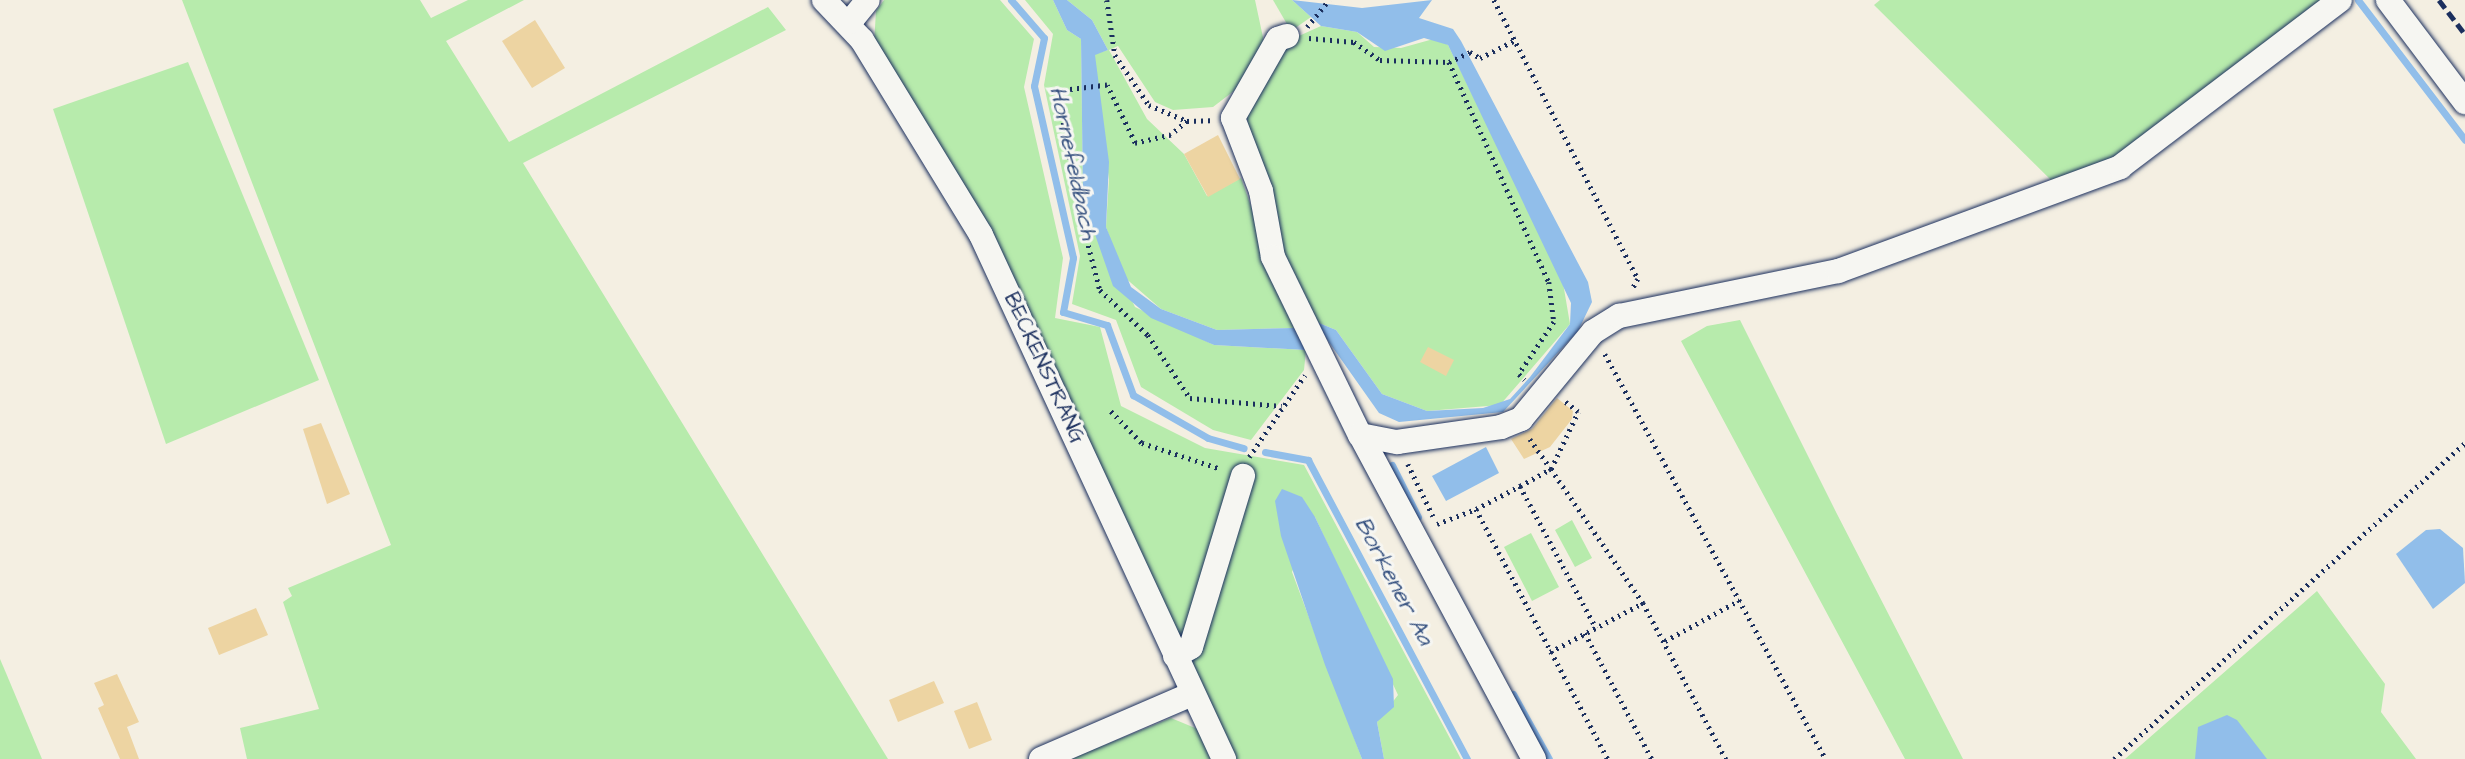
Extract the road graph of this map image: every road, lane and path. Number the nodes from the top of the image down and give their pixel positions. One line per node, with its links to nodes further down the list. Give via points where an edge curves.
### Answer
1 (824, 0): 8 (street, BECKENSTRANG)
2 (867, 0): 8 (street)
3 (1107, 0): 15 (path, via 1115,55 1149,105)
4 (1329, 0): 9 (path)
5 (1494, 0): 11 (path)
6 (2340, 0): 16 (street, via 2120,167 1838,271)
7 (2388, 0): 13 (street)
8 (850, 22): 37 (street, BECKENSTRANG, via 981,235)
9 (1313, 24)
10 (1287, 36): 12 (path, via 1354,42 1380,60); 14 (street, via 1278,39)
11 (1515, 40): 12 (path, via 1480,58 1470,52); 16 (path, via 1638,279)
12 (1450, 62): 19 (path, via 1549,282 1554,322 1519,374)
13 (2465, 102)
14 (1233, 118): 15 (path); 18 (street, via 1261,191 1273,257)
15 (1187, 121): 21 (path, via 1171,135 1135,144 1107,85 1084,83 1066,90 1060,102 1100,290 1148,335 1190,398)
16 (1619, 316): 17 (street)
17 (1593, 332): 20 (street); 31 (path)
18 (1317, 354): 21 (path); 24 (street)
19 (1524, 379)
20 (1547, 387): 23 (street); 27 (path, via 1578,412)
21 (1282, 406): 28 (path, via 1252,445)
22 (1111, 411): 28 (path, via 1142,443)
23 (1521, 419): 25 (street); 27 (path)
24 (1360, 435): 25 (street); 41 (street)
25 (1397, 442): 30 (path, via 1439,527)
26 (2465, 443): 46 (path)
27 (1551, 469): 29 (path); 32 (path)
28 (1243, 476): 37 (street, via 1191,647)
29 (1520, 486): 30 (path); 33 (path)
30 (1476, 509): 36 (path)
31 (1740, 600): 35 (path); 45 (path)
32 (1643, 603): 33 (path); 35 (path)
33 (1596, 628): 34 (path)
34 (1585, 634): 36 (path); 43 (path)
35 (1665, 641): 44 (path)
36 (1550, 652): 42 (path)
37 (1175, 656): 38 (street, BECKENSTRANG)
38 (1192, 694): 39 (street); 40 (street, BECKENSTRANG)
39 (1041, 759)
40 (1224, 759)
41 (1534, 759)
42 (1608, 759)
43 (1651, 759)
44 (1726, 759)
45 (1826, 759)
46 (2114, 759)

